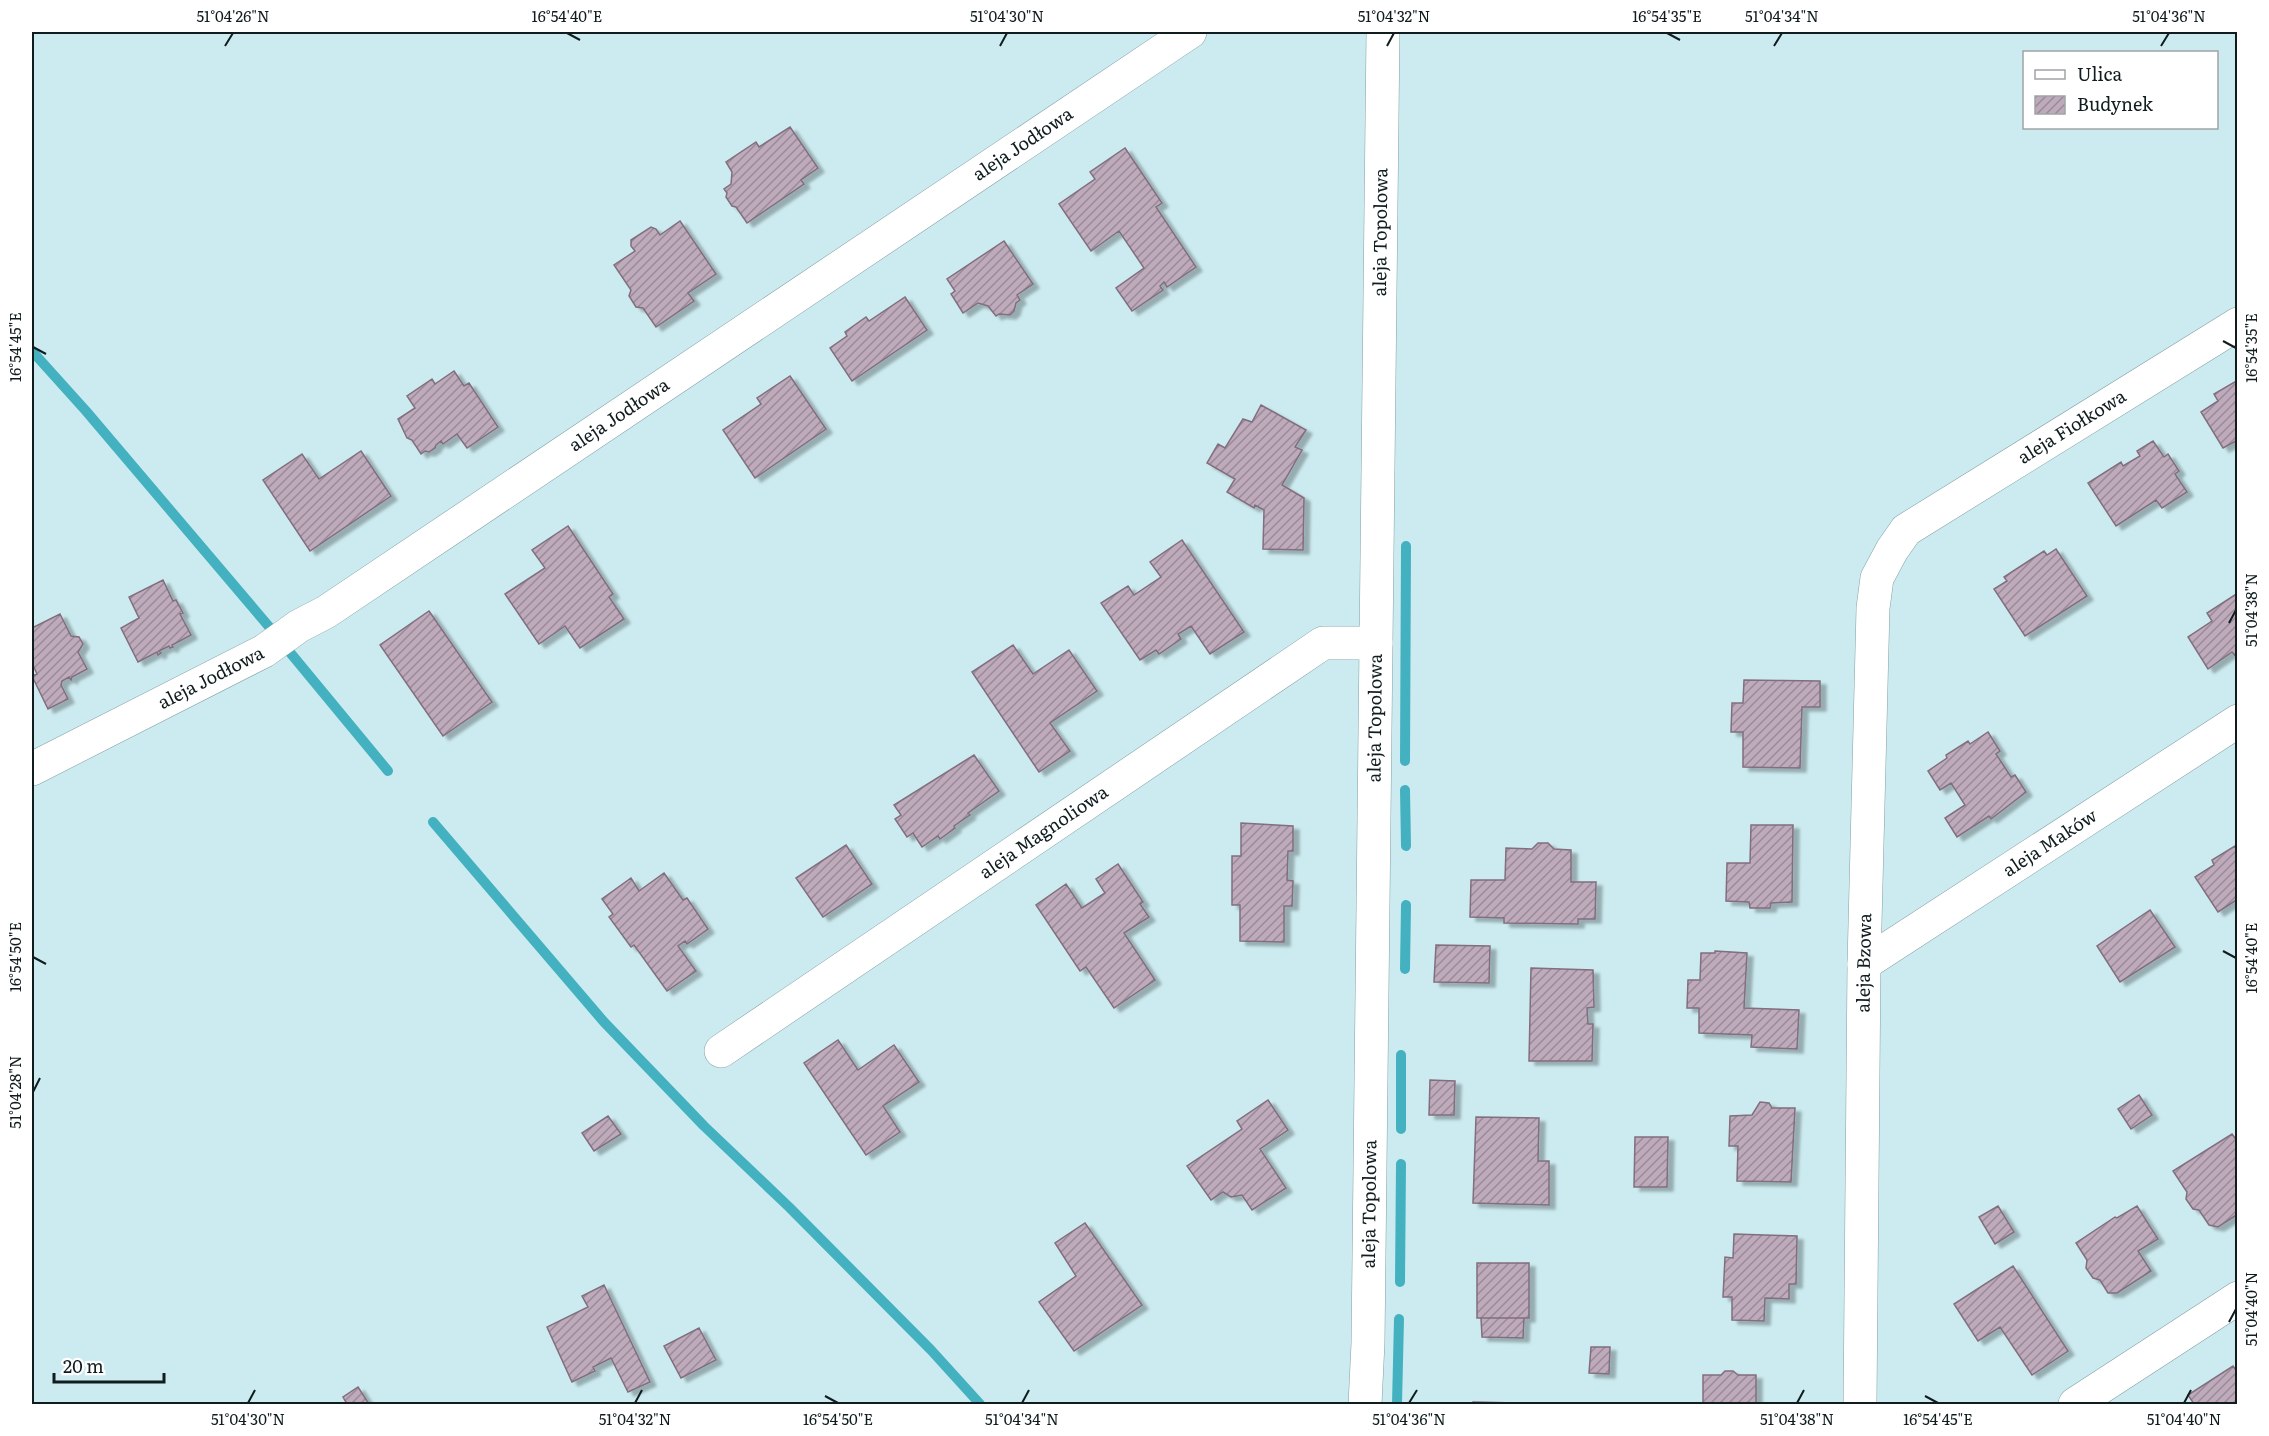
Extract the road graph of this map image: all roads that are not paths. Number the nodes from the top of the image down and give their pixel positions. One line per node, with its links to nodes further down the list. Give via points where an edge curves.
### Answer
1 (1190, 32): 7 (street, aleja Jodłowa, via 326,612 264,651)
2 (1383, 32): 5 (street, aleja Topolowa)
3 (2238, 324): 4 (street, aleja Fiołkowa)
4 (1906, 530): 8 (street, aleja Bzowa, via 1877,578 1873,608)
5 (1376, 643): 9 (street, aleja Magnoliowa, via 1323,643); 11 (street, aleja Topolowa)
6 (2238, 721): 8 (street, aleja Maków)
7 (32, 769)
8 (1864, 964): 12 (street, aleja Bzowa)
9 (721, 1051)
10 (2238, 1298): 13 (street)
11 (1365, 1404)
12 (1860, 1404)
13 (2075, 1404)

